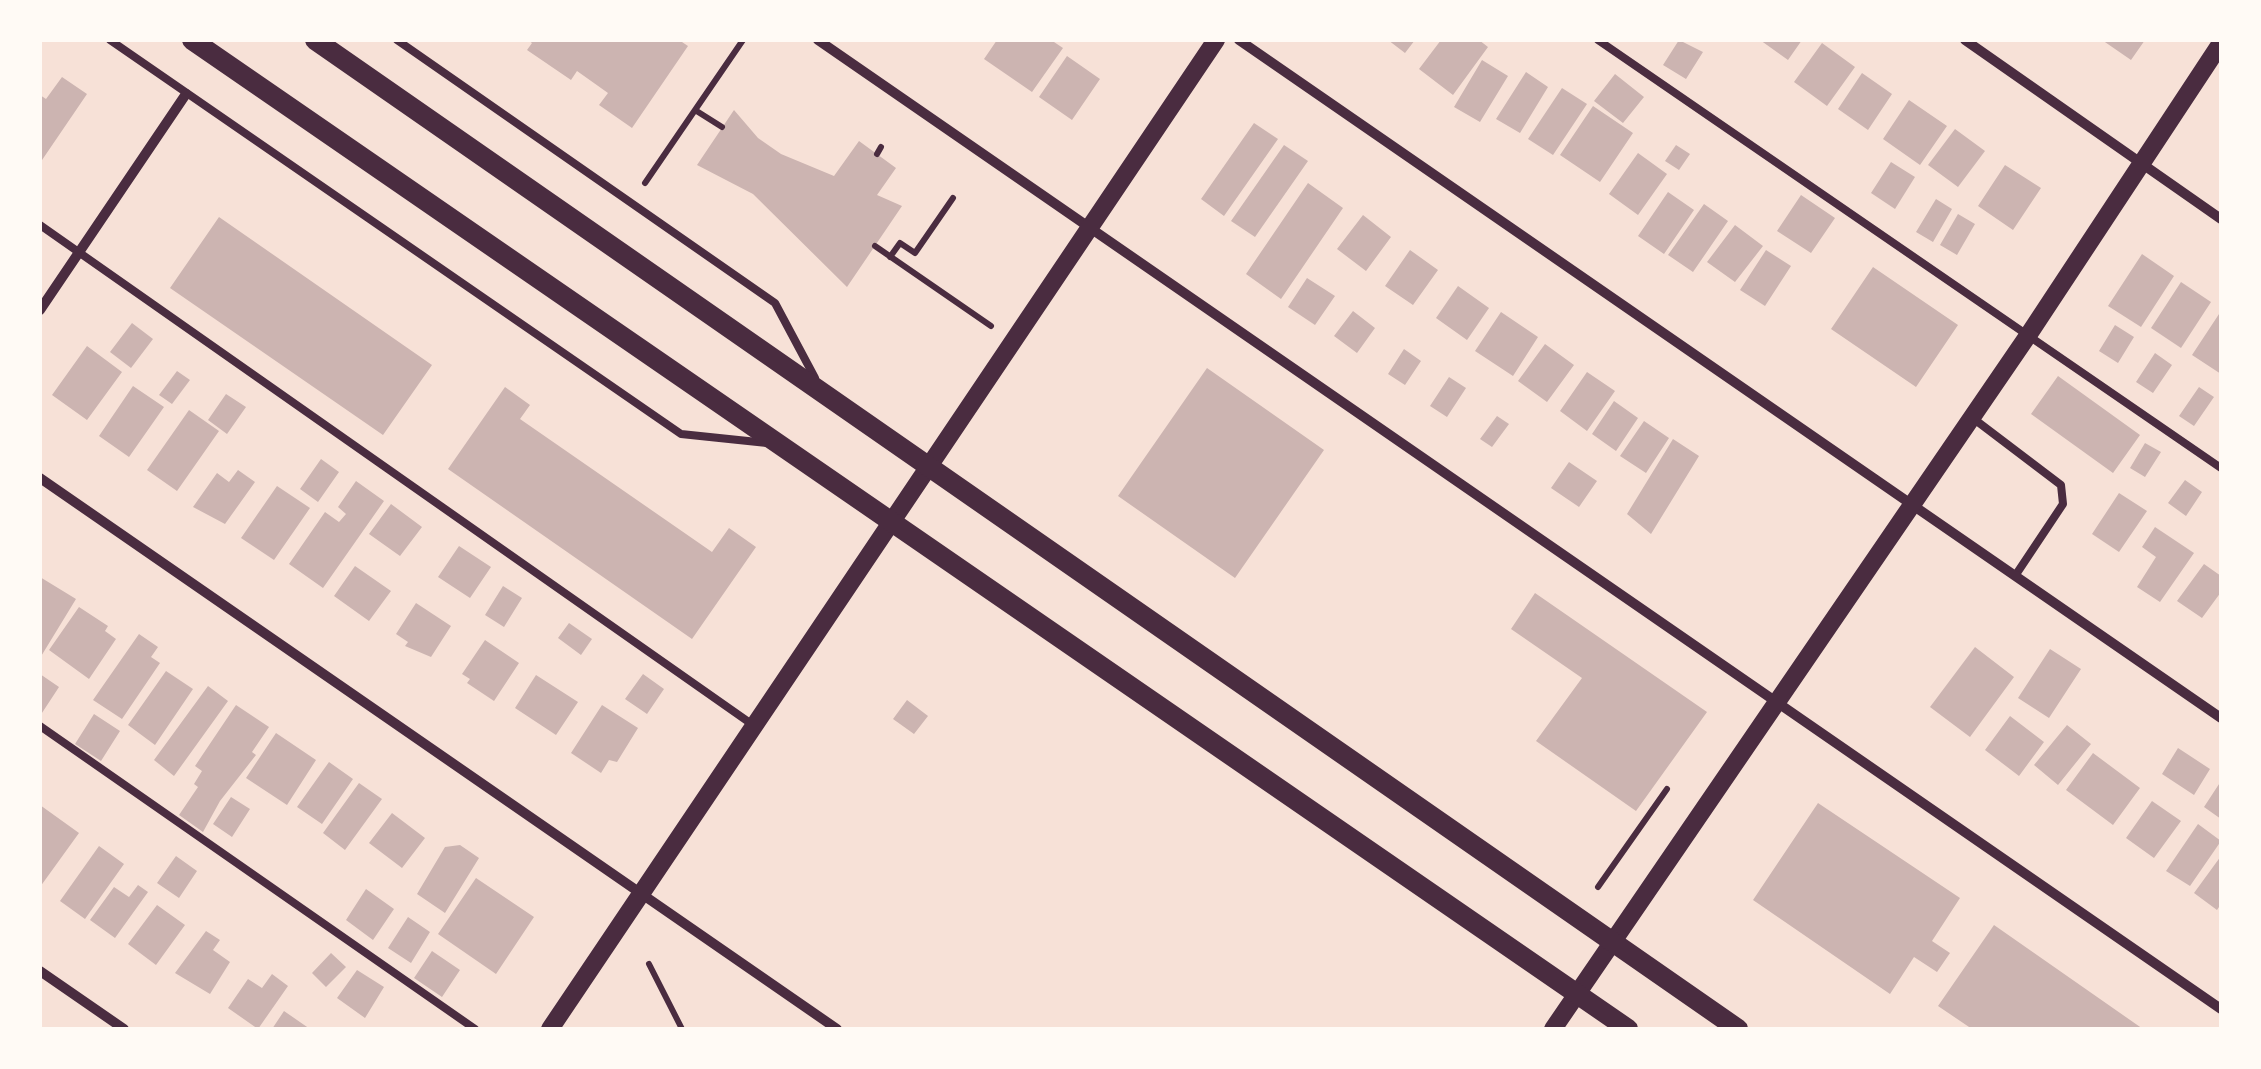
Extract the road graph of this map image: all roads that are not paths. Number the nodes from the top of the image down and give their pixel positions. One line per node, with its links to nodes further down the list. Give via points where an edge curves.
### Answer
1 (110, 40): 11 (lane)
2 (192, 40): 21 (main road)
3 (316, 40): 19 (main road)
4 (397, 40): 19 (lane, via 775,304)
5 (818, 40): 15 (street)
6 (1216, 40): 15 (street)
7 (1239, 40): 25 (street)
8 (1598, 40): 18 (lane)
9 (1964, 40): 12 (street)
10 (2221, 43): 12 (street)
11 (186, 94): 16 (street); 21 (lane, via 681,434)
12 (2139, 163): 13 (street); 18 (street)
13 (2221, 219)
14 (40, 225): 16 (lane)
15 (1090, 227): 22 (street); 28 (street)
16 (80, 253): 17 (street); 31 (lane)
17 (40, 310)
18 (2028, 334): 20 (street); 23 (lane)
19 (821, 391): 22 (main road)
20 (1971, 418): 25 (street); 27 (lane, via 2061,485 2062,504)
21 (780, 444): 26 (main road)
22 (930, 468): 26 (street); 33 (main road)
23 (2221, 468)
24 (40, 478): 32 (street)
25 (1912, 504): 27 (street); 28 (street)
26 (895, 521): 31 (street); 35 (main road)
27 (2015, 576): 29 (street)
28 (1777, 702): 33 (street); 36 (street)
29 (2221, 718)
30 (40, 726): 38 (lane)
31 (755, 727): 32 (street)
32 (642, 894): 39 (street); 40 (street)
33 (1613, 942): 35 (street); 43 (main road)
34 (40, 971): 37 (street)
35 (1578, 994): 41 (street); 42 (main road)
36 (2221, 1009)
37 (124, 1029)
38 (476, 1029)
39 (550, 1029)
40 (837, 1029)
41 (1553, 1029)
42 (1628, 1029)
43 (1738, 1029)

